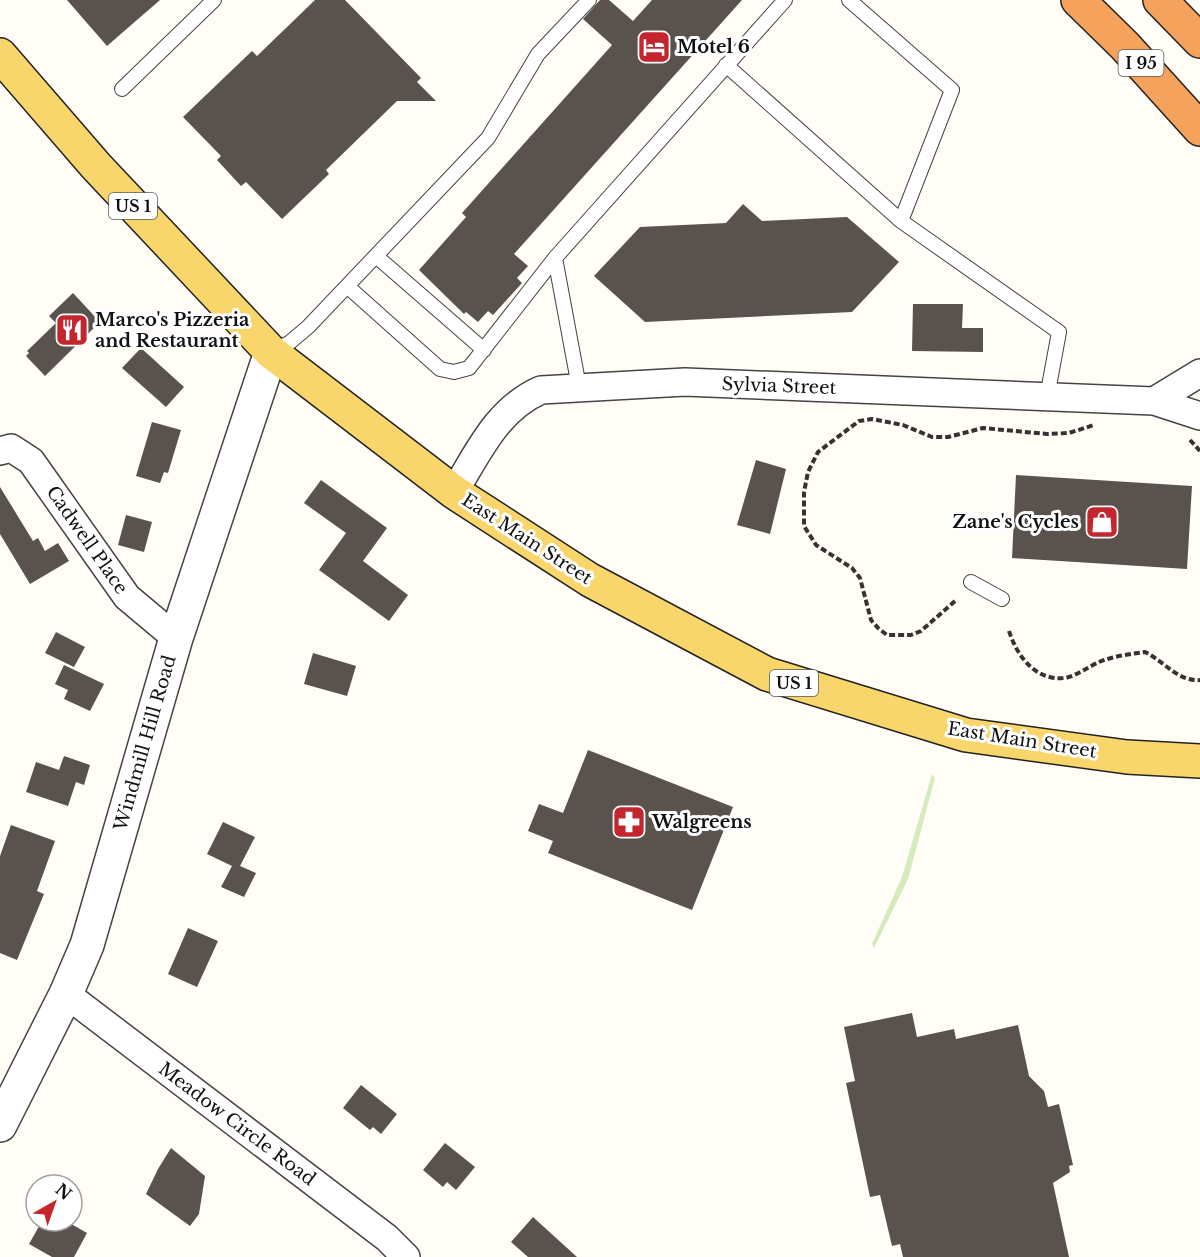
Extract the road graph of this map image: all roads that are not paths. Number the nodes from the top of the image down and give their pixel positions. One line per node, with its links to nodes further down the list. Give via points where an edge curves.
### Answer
1 (214, 0): 10 (lane)
2 (589, 0): 13 (lane, via 538,54 488,138)
3 (785, 0): 9 (lane)
4 (849, 0): 12 (lane, via 952,90)
5 (1078, 0): 11 (highway, I 95)
6 (1160, 0): 7 (highway)
7 (1200, 41)
8 (0, 55): 17 (main road, East Main Street / US 1, via 96,166)
9 (726, 65): 12 (lane); 14 (lane)
10 (122, 89)
11 (1200, 129)
12 (901, 221): 20 (lane, via 1059,332)
13 (376, 256): 15 (lane); 16 (lane)
14 (555, 258): 16 (lane); 19 (lane)
15 (347, 286): 16 (lane, via 440,369 454,372 469,368); 17 (lane, via 309,327)
16 (484, 350)
17 (271, 352): 24 (main road, East Main Street / US 1); 27 (street, Windmill Hill Road)
18 (1200, 373): 21 (street)
19 (579, 387): 20 (street, Sylvia Street, via 686,382); 24 (street, Sylvia Street, via 541,390 514,404 504,413)
20 (1047, 397): 21 (street, Sylvia Street)
21 (1154, 401): 22 (street, Sylvia Street)
22 (1192, 424)
23 (0, 451): 27 (street, Cadwell Place, via 11,448 31,460 127,597)
24 (454, 492): 28 (main road, East Main Street / US 1, via 590,580 766,674 966,735 1127,757)
25 (971, 582): 26 (lane)
26 (1002, 599)
27 (176, 638): 29 (street, Windmill Hill Road, via 87,945)
28 (1200, 761)
29 (66, 994): 30 (street, Windmill Hill Road); 31 (street, Meadow Circle Road, via 387,1238)
30 (0, 1125)
31 (406, 1257)

